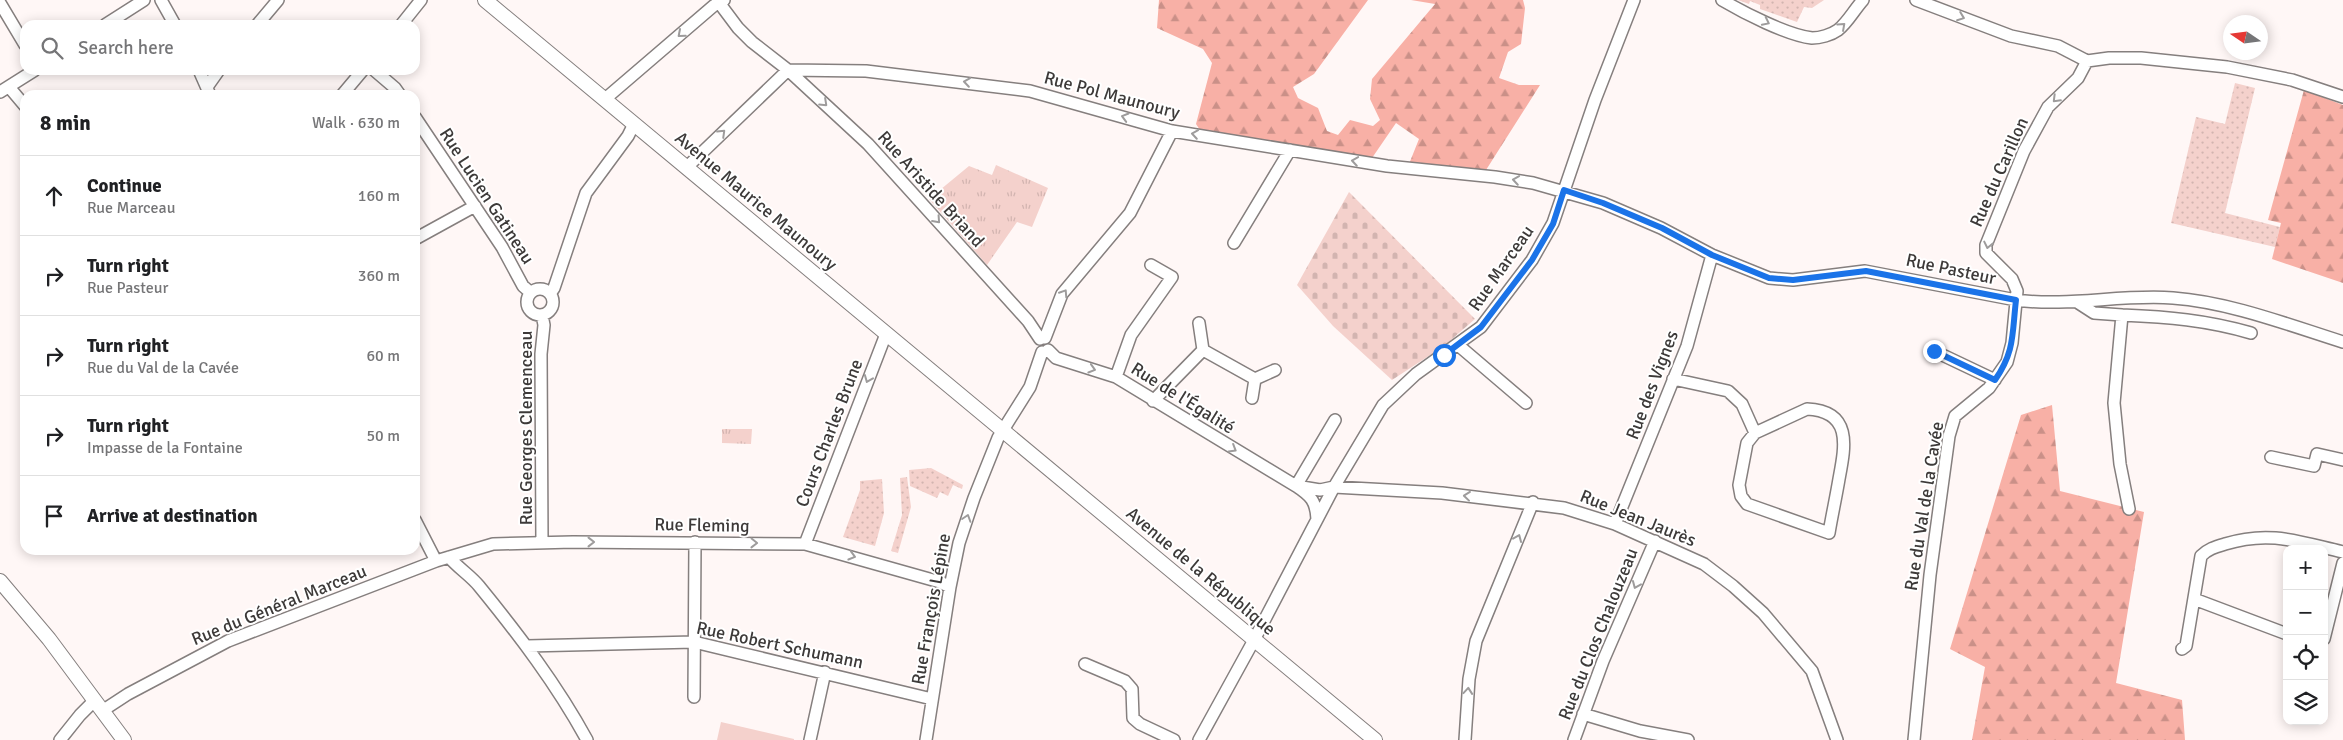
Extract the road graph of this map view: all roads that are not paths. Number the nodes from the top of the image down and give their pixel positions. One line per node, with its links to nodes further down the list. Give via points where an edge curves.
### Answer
1 (144, 0): 12 (street)
2 (161, 0): 13 (street)
3 (278, 0): 14 (street)
4 (421, 0): 15 (street)
5 (485, 0): 30 (main road, Avenue Maurice Maunoury)
6 (1634, 0): 37 (street, Rue Marceau)
7 (1722, 0): 8 (street, one-way to 8, via 1775,26 1812,38 1837,31)
8 (1862, 0)
9 (1916, 0): 17 (street, one-way to 17, via 2011,36 2058,46)
10 (720, 1): 18 (street, Rue Aristide Briand, via 738,28); 30 (street, one-way to 30)
11 (0, 3): 16 (street)
12 (113, 20)
13 (172, 20)
14 (261, 20)
15 (405, 20)
16 (20, 37)
17 (2087, 62): 29 (street, via 2142,58 2227,67 2292,80); 45 (street, Rue du Carillon, one-way to 45, via 2078,78 2048,107 2024,151 1986,245 1986,254 2012,280 2017,291)
18 (788, 70): 34 (street, Rue Pol Maunoury, one-way to 18, via 1030,91 866,71); 36 (street, one-way to 18); 52 (street, Rue Aristide Briand, one-way to 52, via 868,144)
19 (27, 75): 24 (street)
20 (201, 75): 25 (street)
21 (216, 75): 26 (street)
22 (359, 75): 27 (street)
23 (380, 75): 28 (street)
24 (4, 90): 31 (street)
25 (208, 90)
26 (209, 90)
27 (346, 90)
28 (397, 90)
29 (2343, 97)
30 (605, 99): 33 (main road, Avenue Maurice Maunoury)
31 (20, 102)
32 (420, 124): 38 (street, Rue Lucien Gatineau)
33 (634, 124): 36 (main road, Avenue Maurice Maunoury); 44 (street, via 586,193)
34 (1172, 131): 35 (street, Rue Pol Maunoury, one-way to 34); 52 (street, one-way to 34, via 1062,294 1130,213)
35 (1290, 150): 37 (street, Rue Pol Maunoury, one-way to 35, via 1495,177 1387,166); 40 (street)
36 (687, 166): 51 (main road, Avenue Maurice Maunoury)
37 (1564, 190): 41 (street, Rue Pasteur, via 1662,228); 54 (street, Rue Marceau, via 1553,224 1532,260 1495,311)
38 (475, 206): 39 (street); 43 (street, Rue Lucien Gatineau)
39 (420, 236)
40 (1234, 243)
41 (1712, 255): 45 (street, Rue Pasteur, via 1769,278 1793,280 1866,271); 61 (street, Rue des Vignes, via 1687,346)
42 (1151, 265): 59 (street, via 1172,277 1131,335)
43 (530, 294): 44 (street, via 539,289); 47 (street, via 529,308)
44 (550, 294): 47 (street, via 552,306)
45 (2016, 300): 46 (street, Rue Pasteur); 62 (street, Rue du Val de la Cavée, via 2012,343 2007,362)
46 (2077, 302): 48 (street, via 2094,313); 53 (street, Rue Pasteur, via 2139,298 2198,301)
47 (542, 315): 79 (street, Rue Georges Clemenceau)
48 (2122, 315): 50 (street, via 2180,317); 74 (street, via 2114,403 2120,464)
49 (1198, 324): 55 (street)
50 (2251, 333)
51 (886, 334): 67 (main road, Avenue Maurice Maunoury); 81 (street, Cours Charles Brune, one-way to 81)
52 (1043, 338): 56 (street, Rue Aristide Briand, via 1050,342)
53 (2343, 342)
54 (1458, 345): 65 (street); 72 (street, Rue Marceau, via 1416,374 1383,405)
55 (1203, 350): 60 (street); 64 (street)
56 (1045, 351): 59 (street, Rue de l'Égalité, one-way to 59, via 1056,358); 67 (street, Rue François Lépine, via 1030,387)
57 (1934, 351): 62 (street)
58 (1276, 370): 60 (street)
59 (1116, 377): 64 (street, Rue de l'Égalité)
60 (1255, 379): 63 (street)
61 (1673, 379): 68 (street, via 1728,391 1742,404); 76 (street, Rue des Vignes)
62 (1995, 380): 113 (street, Rue du Val de la Cavée, via 1955,416 1949,436 1930,574)
63 (1252, 398)
64 (1154, 401): 71 (street, Rue de l'Égalité, one-way to 71)
65 (1526, 403)
66 (1335, 420): 71 (street)
67 (1003, 431): 87 (street, Rue François Lépine, one-way to 67, via 959,543 974,498); 91 (main road, Avenue de la République)
68 (1755, 433): 68 (street, via 1747,443 1739,485 1744,500 1747,504 1829,534 1845,446 1842,427 1832,416 1820,410 1807,409)
69 (2271, 457): 70 (street, via 2314,466 2317,454)
70 (2343, 460)
71 (1296, 486): 72 (street, Rue de l'Égalité, via 1320,490); 75 (street, Rue de l'Égalité, via 1308,494 1316,506)
72 (1334, 487): 73 (street, Rue Jean Jaurès, one-way to 72); 75 (street, Rue Marceau)
73 (1533, 502): 76 (street, Rue Jean Jaurès); 109 (street, one-way to 73, via 1476,642)
74 (2129, 510)
75 (1317, 521): 91 (street, Rue Marceau)
76 (1615, 524): 78 (street, Rue Jean Jaurès)
77 (420, 530): 84 (street)
78 (1655, 541): 100 (street, Rue du Clos Chalouzeau, one-way to 100, via 1603,661); 112 (street, Rue Jean Jaurès, via 1704,564 1763,613 1812,671)
79 (542, 542): 80 (street, Rue Fleming, one-way to 80); 83 (street, Rue Fleming, via 493,544)
80 (695, 542): 81 (street, Rue Fleming, one-way to 81); 92 (street)
81 (805, 544): 87 (street, Rue Fleming, one-way to 87)
82 (2343, 552): 88 (street, via 2280,537 2246,537 2207,550 2201,556)
83 (449, 557): 84 (street, Rue du Général Marceau); 93 (street, via 477,584)
84 (436, 561): 99 (street, Rue du Général Marceau, via 228,641)
85 (2343, 563): 90 (street)
86 (0, 581): 99 (main road, via 49,639)
87 (950, 587): 98 (street, Rue François Lépine)
88 (2194, 599): 89 (street); 94 (street, via 2186,646)
89 (2283, 632)
90 (2325, 635)
91 (1254, 640): 107 (street, Rue Marceau); 108 (main road, Avenue de la République)
92 (694, 642): 93 (street, Rue Robert Schumann); 96 (street, Rue Robert Schumann); 97 (street)
93 (527, 646): 103 (street, via 567,704)
94 (2182, 649)
95 (1084, 664): 106 (street, via 1125,681 1132,689 1133,718)
96 (825, 672): 98 (street, Rue Robert Schumann); 104 (street)
97 (694, 697)
98 (932, 699): 105 (street, Rue François Lépine)
99 (98, 706): 101 (street, Rue du Général Marceau, via 80,715); 102 (main road)
100 (1584, 714): 110 (street, Rue du Clos Chalouzeau); 111 (street, via 1640,732)
101 (60, 740)
102 (124, 740)
103 (587, 740)
104 (810, 740)
105 (926, 740)
106 (1174, 740)
107 (1198, 740)
108 (1374, 740)
109 (1465, 740)
110 (1574, 740)
111 (1688, 740)
112 (1837, 740)
113 (1914, 740)

